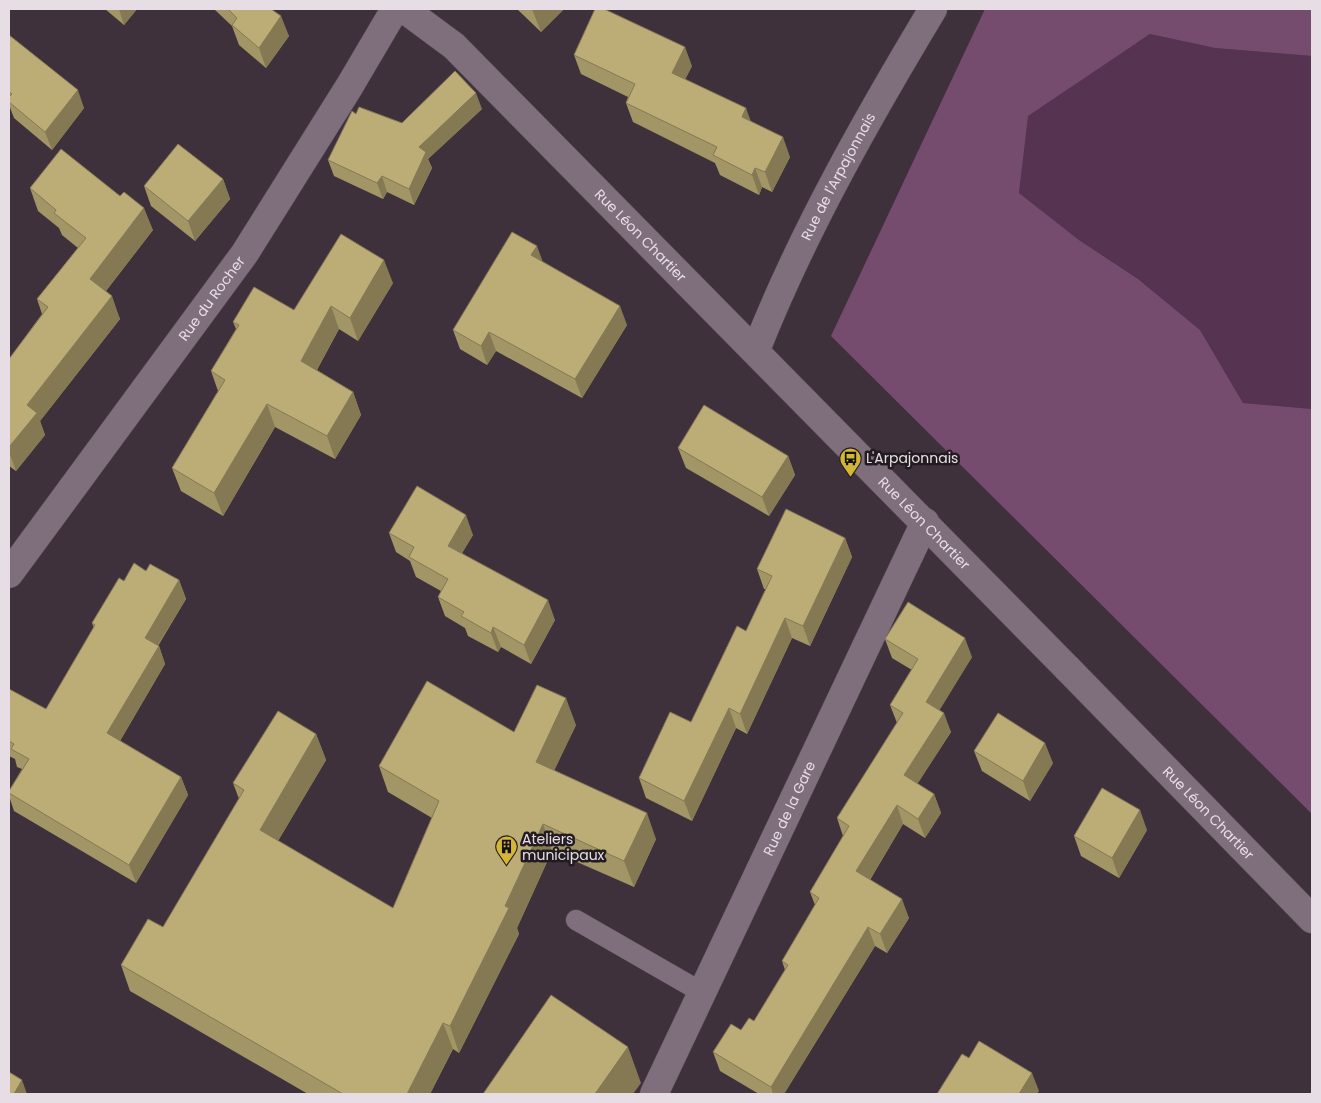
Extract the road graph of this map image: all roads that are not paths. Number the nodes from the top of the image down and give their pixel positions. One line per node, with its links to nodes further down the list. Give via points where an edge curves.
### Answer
1 (395, 9): 6 (main road, Rue du Rocher, via 246,253)
2 (404, 9): 4 (main road, Rue Léon Chartier, via 454,46)
3 (933, 9): 4 (main road, Rue de l'Arpajonnais, via 880,96 776,298)
4 (756, 350): 5 (main road, Rue Léon Chartier)
5 (925, 522): 7 (main road, Rue Léon Chartier); 9 (main road, Rue de la Gare)
6 (9, 574)
7 (1312, 919)
8 (576, 920): 9 (lane)
9 (702, 993): 10 (main road, Rue de la Gare)
10 (654, 1094)

